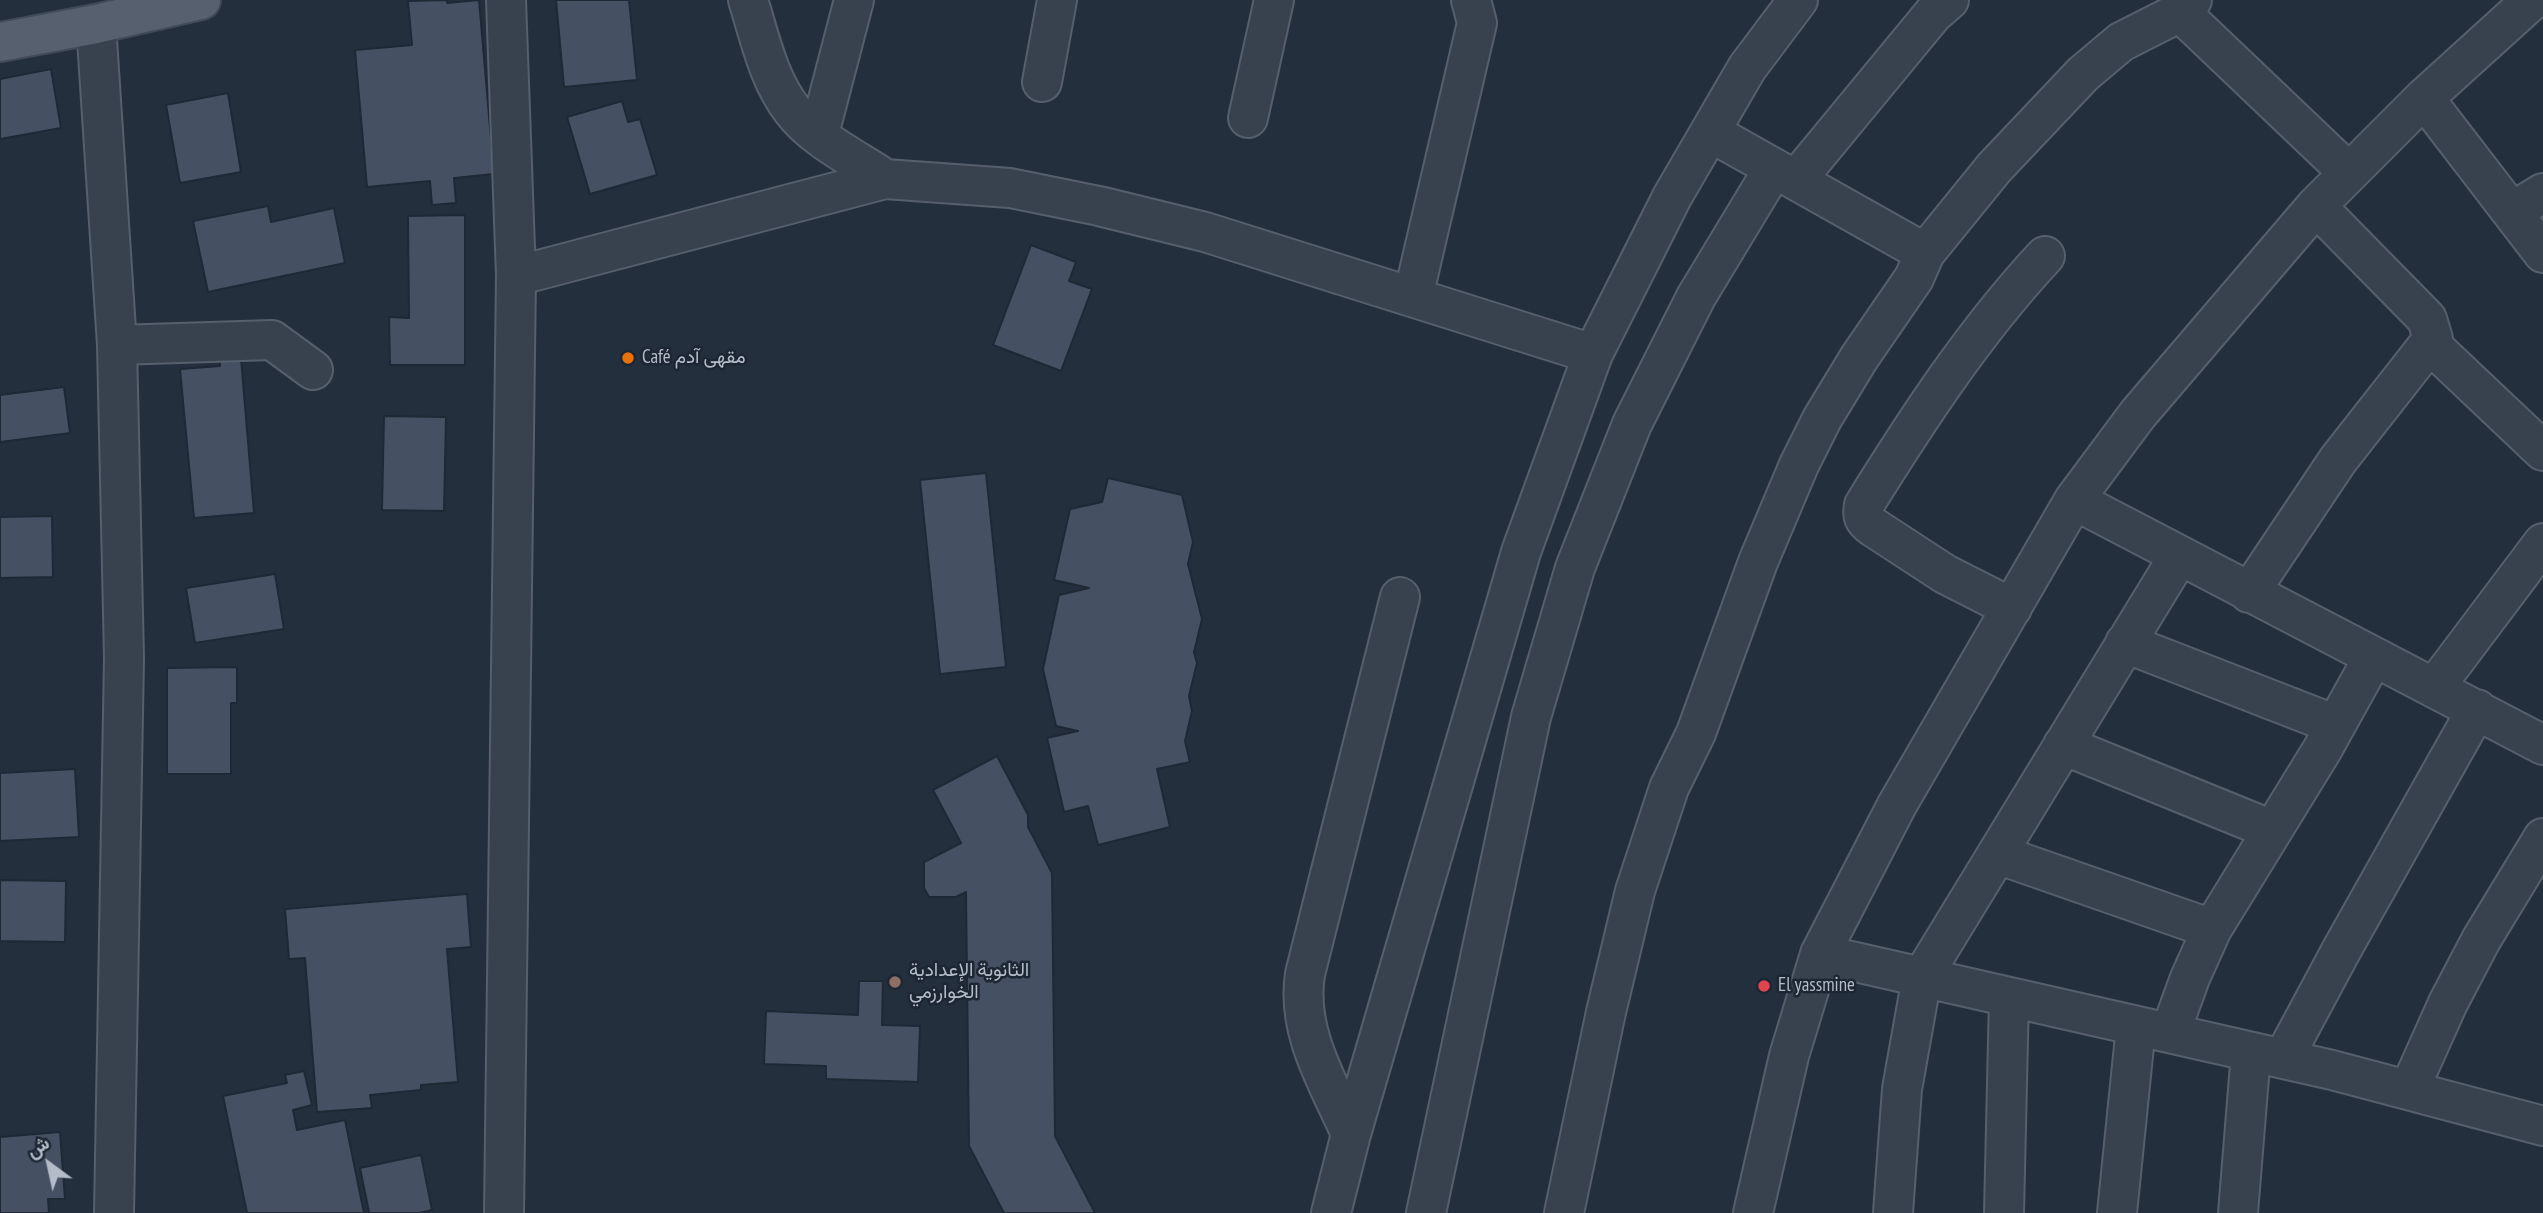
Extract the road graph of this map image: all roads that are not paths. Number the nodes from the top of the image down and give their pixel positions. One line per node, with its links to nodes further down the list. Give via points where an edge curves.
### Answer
1 (201, 0): 12 (main road)
2 (506, 0): 27 (street)
3 (748, 0): 18 (street, via 773,79 793,112)
4 (854, 0): 18 (street)
5 (1057, 0): 14 (street)
6 (1274, 0): 16 (street)
7 (1471, 0): 28 (street, via 1477,23)
8 (1798, 0): 17 (street, via 1747,68)
9 (1949, 0): 20 (street)
10 (2532, 0): 15 (street)
11 (2186, 6): 19 (street); 24 (street, via 2121,42 2083,74 1994,168)
12 (96, 24): 13 (main road); 30 (street)
13 (0, 42)
14 (1042, 82)
15 (2424, 98): 19 (street); 22 (street)
16 (1248, 118)
17 (1710, 132): 20 (street); 31 (street)
18 (819, 134): 21 (street)
19 (2349, 173): 23 (street)
20 (1785, 174): 24 (street); 62 (street, via 1696,298 1632,424 1575,568 1531,717)
21 (885, 179): 27 (street); 28 (street, via 1010,188 1099,206 1205,232)
22 (2527, 202): 25 (street)
23 (2316, 206): 29 (street, via 2427,319 2433,339); 34 (street, via 2138,414)
24 (1925, 253): 63 (street, via 1914,278 1858,358 1799,465 1696,733 1669,788 1635,891)
25 (2543, 253)
26 (2045, 256): 39 (street, via 2008,296 1921,414 1862,515 1865,522 1945,574)
27 (516, 276): 60 (street)
28 (1413, 297): 31 (street)
29 (2430, 344): 33 (street); 37 (street, via 2338,460)
30 (117, 345): 32 (street, via 272,340); 59 (street, via 124,658)
31 (1593, 354): 58 (street, via 1521,552)
32 (313, 370)
33 (2543, 451)
34 (2074, 500): 36 (street); 39 (street)
35 (2543, 543): 42 (street)
36 (2179, 556): 37 (street); 40 (street)
37 (2249, 593): 41 (street)
38 (1401, 597): 58 (street, via 1302,992 1308,1037)
39 (2012, 608): 51 (street, via 1897,805)
40 (2125, 643): 44 (street); 46 (street)
41 (2373, 658): 42 (street); 44 (street)
42 (2434, 688): 43 (street)
43 (2477, 709): 45 (street); 55 (street)
44 (2336, 725): 47 (street)
45 (2543, 744)
46 (2063, 745): 47 (street); 49 (street)
47 (2272, 830): 50 (street)
48 (2543, 838): 56 (street, via 2481,940)
49 (1997, 854): 50 (street); 52 (street)
50 (2212, 929): 54 (street, via 2190,978)
51 (1820, 954): 52 (street); 64 (street, via 1789,1056)
52 (1922, 977): 53 (street); 65 (street, via 1902,1090)
53 (2009, 997): 54 (street); 66 (street)
54 (2153, 1029): 55 (street); 67 (street)
55 (2267, 1056): 56 (street); 68 (street)
56 (2409, 1090): 57 (street)
57 (2541, 1121)
58 (1351, 1134): 61 (street)
59 (114, 1213)
60 (504, 1213)
61 (1331, 1213)
62 (1426, 1213)
63 (1564, 1213)
64 (1753, 1213)
65 (1892, 1213)
66 (2004, 1213)
67 (2117, 1213)
68 (2238, 1213)

